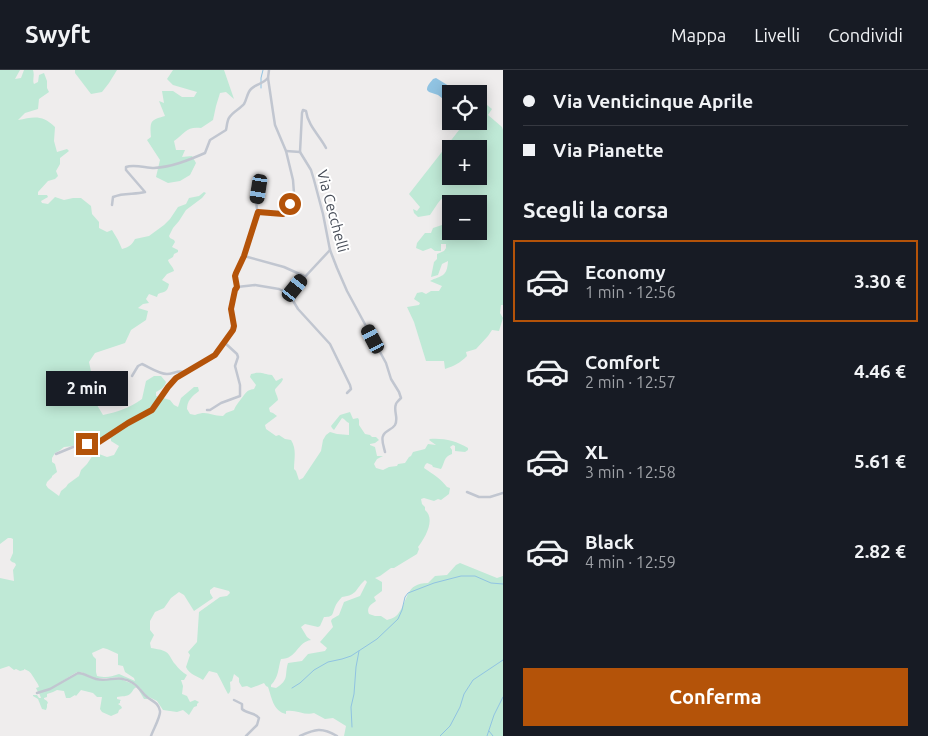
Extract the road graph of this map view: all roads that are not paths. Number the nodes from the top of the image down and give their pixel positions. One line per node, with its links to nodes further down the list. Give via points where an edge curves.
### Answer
1 (269, 70): 2 (street)
2 (268, 78): 4 (street, via 272,112); 7 (street, via 250,91 246,102 229,118 226,130 210,140 205,153 168,166 126,168 145,192 116,195)
3 (326, 148): 5 (street, via 303,110)
4 (286, 150): 5 (street); 8 (street, via 294,197 283,214)
5 (300, 152): 9 (street, Via Cecchelli, via 311,170)
6 (265, 178): 8 (street, via 261,179)
7 (112, 205)
8 (258, 212): 10 (street)
9 (330, 250): 11 (street); 19 (street, Via Cecchelli, via 401,398 395,407 396,424 383,435)
10 (244, 256): 11 (street); 12 (street, via 235,276)
11 (305, 276): 13 (street)
12 (237, 287): 13 (street, via 255,285); 14 (street, via 231,309 234,326)
13 (289, 294): 17 (street, via 330,344 351,388)
14 (224, 342): 15 (street, via 215,355); 18 (street, via 238,357 235,366 240,396)
15 (186, 372): 16 (street, via 168,374 142,364); 20 (street, via 170,384 152,410 99,442)
16 (132, 376)
17 (348, 393)
18 (207, 410)
19 (385, 452)
20 (56, 454)
21 (467, 492): 22 (street, via 479,497)
22 (503, 493)
23 (37, 693): 25 (street, via 81,672 95,678 126,680 140,688 157,705 160,714)
24 (234, 700): 26 (street, via 242,704 244,711 259,718)
25 (151, 736)
26 (246, 736)
27 (300, 736): 28 (street, via 320,729)
28 (337, 736)

